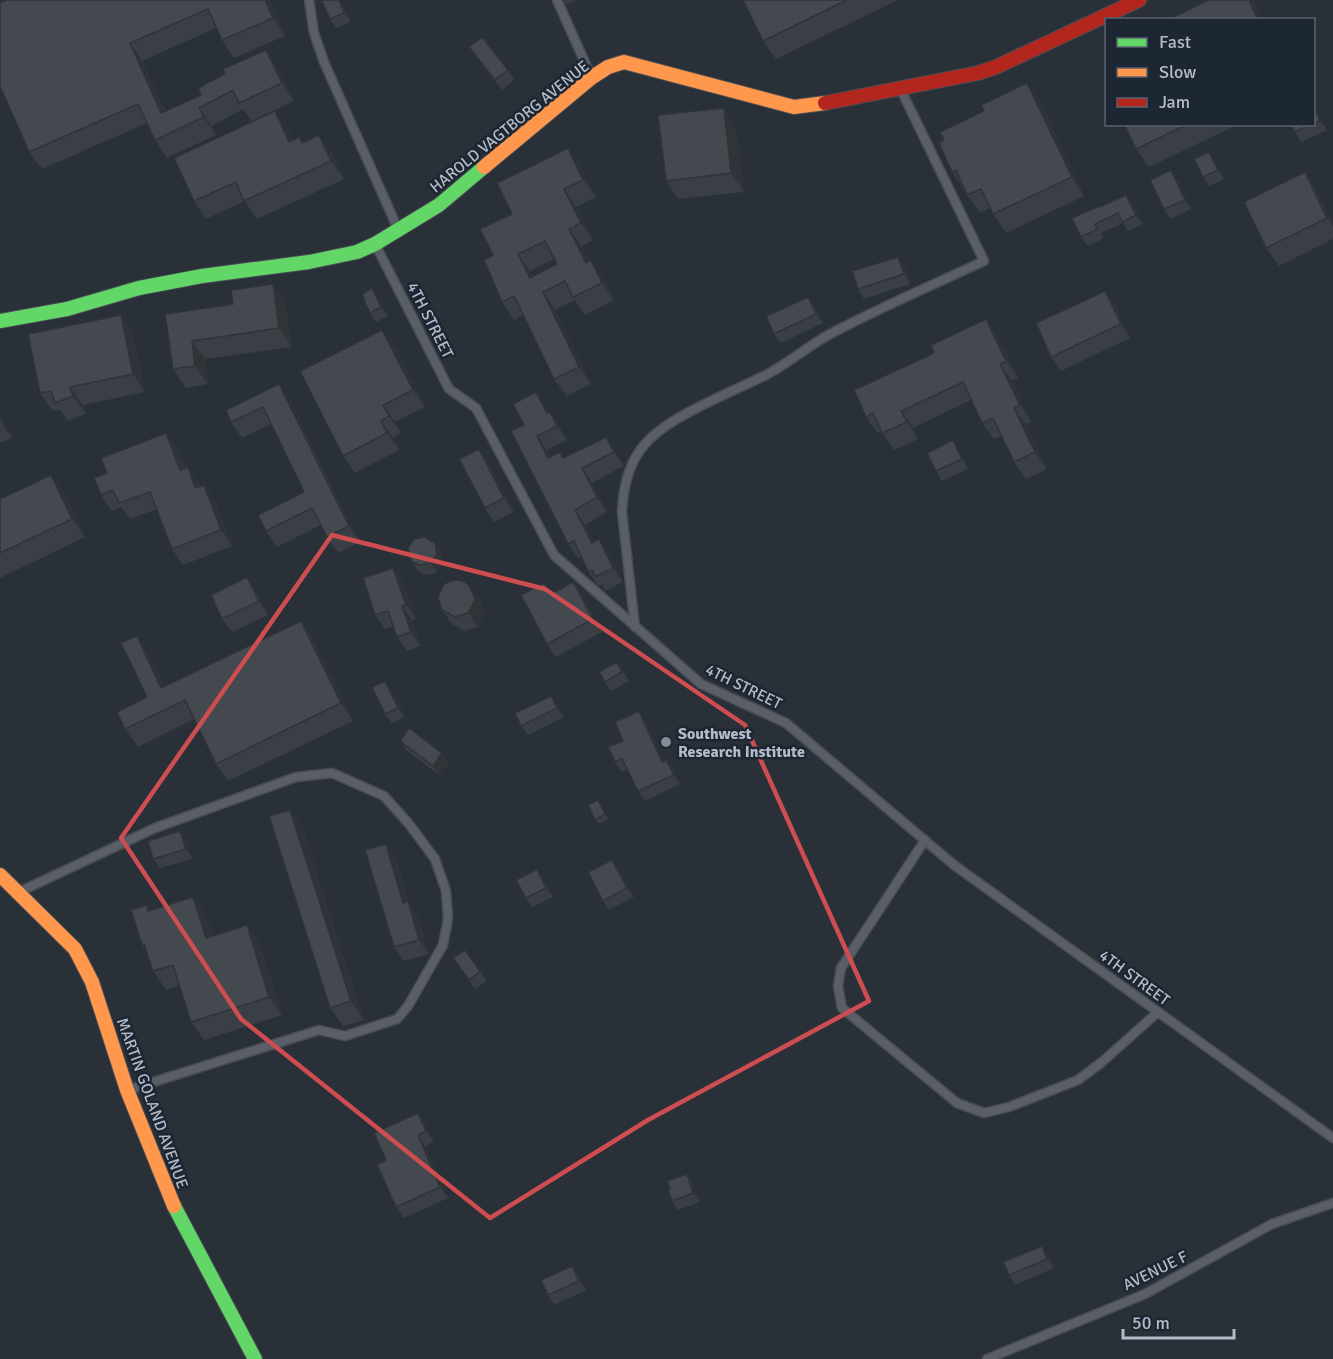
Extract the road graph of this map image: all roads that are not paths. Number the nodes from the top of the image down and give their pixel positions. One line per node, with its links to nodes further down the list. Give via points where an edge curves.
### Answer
1 (309, 0): 6 (lane, via 324,62)
2 (557, 0): 4 (lane)
3 (1139, 0): 5 (street, HAROLD VAGTBORG AVENUE, via 996,68)
4 (591, 78): 5 (street, HAROLD VAGTBORG AVENUE, via 624,62 794,107); 6 (street, HAROLD VAGTBORG AVENUE, via 439,205)
5 (901, 89): 9 (lane, via 984,261 830,334 769,374 657,432 633,462 623,498)
6 (398, 231): 7 (street, HAROLD VAGTBORG AVENUE)
7 (375, 244): 8 (street, HAROLD VAGTBORG AVENUE, via 343,256 192,278); 9 (lane, 4TH STREET, via 449,389 476,408 554,555)
8 (0, 321)
9 (635, 627): 10 (lane, 4TH STREET, via 701,684 786,723)
10 (925, 840): 13 (lane, 4TH STREET); 13 (lane, via 841,968 838,986 842,1008 957,1103 984,1113 1078,1080)
11 (0, 875): 12 (street, MARTIN GOLAND AVENUE)
12 (18, 892): 14 (street, MARTIN GOLAND AVENUE, via 75,949 92,982); 14 (lane, via 155,828 296,777 332,773 384,796 435,858 446,891 448,919 443,945 397,1020 345,1036 319,1030)
13 (1158, 1012): 15 (lane, 4TH STREET)
14 (127, 1090): 17 (street, MARTIN GOLAND AVENUE, via 176,1210)
15 (1333, 1138)
16 (1333, 1203): 18 (lane, AVENUE F, via 1272,1224 1145,1294)
17 (255, 1359)
18 (987, 1359)

